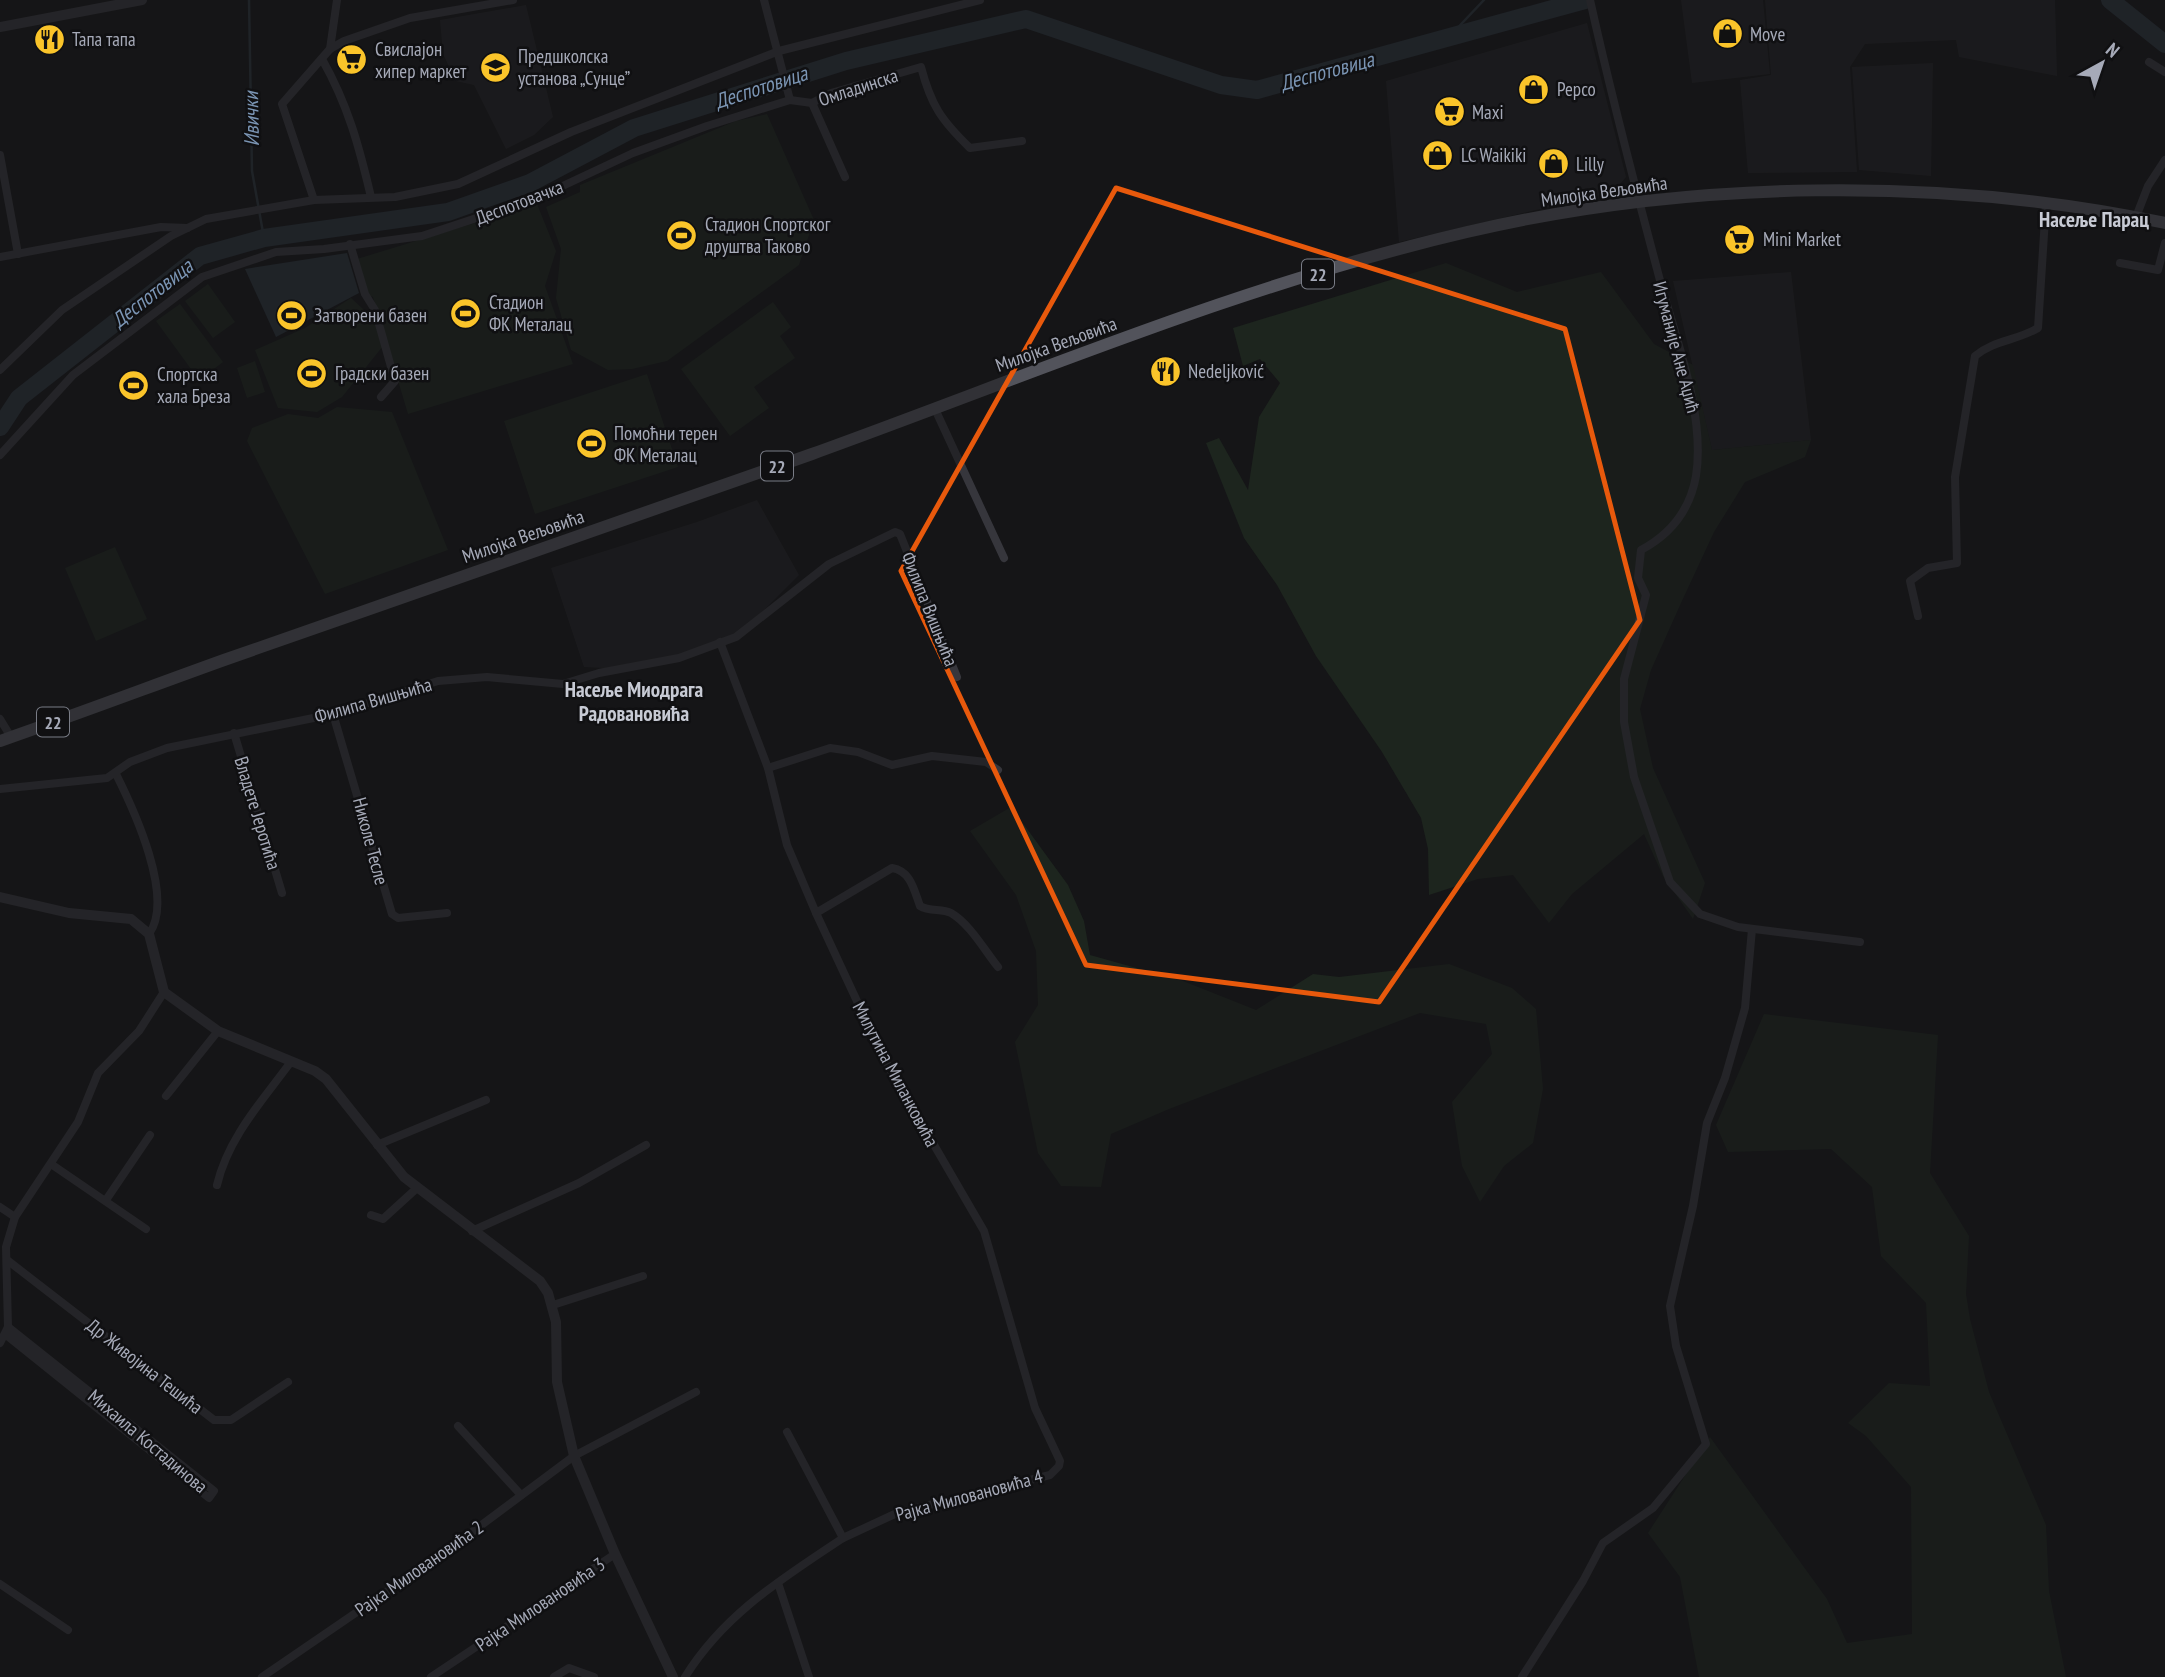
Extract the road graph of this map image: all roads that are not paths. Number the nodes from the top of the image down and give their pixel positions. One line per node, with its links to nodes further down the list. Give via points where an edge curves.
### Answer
1 (142, 0): 7 (street)
2 (337, 0): 8 (street)
3 (513, 0): 8 (street, via 410,18 364,32)
4 (764, 0): 9 (street, Омладинска)
5 (980, 0): 9 (street)
6 (1591, 4): 21 (street, Игуманије Ане Аџић)
7 (0, 27)
8 (330, 49): 10 (street)
9 (779, 51): 13 (street, Омладинска); 19 (street, via 570,132 458,184 395,197)
10 (322, 59): 19 (street, via 356,133); 20 (street, via 282,104)
11 (2149, 62): 12 (street)
12 (2165, 72)
13 (789, 96): 14 (street, Омладинска); 27 (street, Деспотовачка, via 633,153 537,198 422,236)
14 (812, 103): 15 (street, Омладинска, via 921,66 930,99 970,148); 18 (street)
15 (1022, 141)
16 (0, 155): 28 (street)
17 (2165, 160): 23 (street)
18 (845, 177)
19 (370, 197): 20 (street)
20 (314, 200): 25 (street, via 219,215)
21 (1639, 202): 22 (main road, Милојка Вељовића / 22, via 1852,193); 33 (main road, Милојка Вељовића / 22, via 1467,232 1342,266 1225,303); 51 (street, Игуманије Ане Аџић, via 1698,424 1696,477 1685,513 1659,540 1641,550 1638,578 1646,595 1624,679 1625,722 1634,777 1670,882 1700,915)
22 (2046, 203): 23 (main road, Милојка Вељовића / 22); 36 (street, via 2038,328 2020,339 1990,344 1975,356 1955,477 1957,564 1928,568 1910,581)
23 (2136, 216): 24 (main road, Милојка Вељовића / 22)
24 (2165, 223)
25 (187, 228): 28 (street, via 161,227); 31 (street, via 62,310)
26 (2165, 243): 30 (street, via 2158,270)
27 (350, 244): 32 (street, via 395,381); 34 (street, Деспотовачка, via 276,252 202,277 73,375)
28 (18, 254): 29 (street)
29 (0, 257)
30 (2120, 263)
31 (0, 370)
32 (381, 397)
33 (935, 409): 35 (street); 42 (main road, Милојка Вељовића / 22)
34 (0, 455)
35 (1004, 558)
36 (1918, 616)
37 (720, 642): 38 (street, Филипа Вишњића, via 736,637 829,564 895,532 900,534); 39 (street, Филипа Вишњића, via 679,658 563,684 486,677 438,681); 43 (street, Милутина Миланковића)
38 (957, 677)
39 (333, 714): 41 (street, Филипа Вишњића); 49 (street, Николе Тесле, via 392,914 398,918)
40 (0, 719): 42 (street)
41 (234, 733): 45 (street, Филипа Вишњића, via 143,756); 47 (street, Владете Јеротића)
42 (6, 739)
43 (768, 768): 44 (street, via 830,748 858,752 892,765 932,756 986,762); 50 (street, Милутина Миланковића, via 787,845)
44 (998, 770)
45 (116, 774): 46 (street, Филипа Вишњића); 52 (street, via 130,800 153,872 158,913)
46 (0, 789)
47 (282, 893)
48 (0, 897): 52 (street, via 69,913 131,919)
49 (447, 913)
50 (816, 913): 54 (street, via 892,868 901,869 920,906 948,911 958,918); 72 (street, Милутина Миланковића, via 883,1057)
51 (1752, 929): 53 (street, Игуманије Ане Аџић); 96 (street, via 1745,1008 1706,1123 1670,1306 1676,1346 1706,1444 1653,1508 1603,1543)
52 (149, 934): 55 (street)
53 (1860, 942)
54 (998, 967)
55 (164, 992): 56 (street); 63 (street, via 139,1031 98,1073 78,1122)
56 (218, 1031): 57 (street); 58 (street)
57 (290, 1063): 62 (street, via 326,1080); 64 (street, via 239,1131)
58 (166, 1096)
59 (486, 1100): 62 (street)
60 (150, 1135): 66 (street)
61 (646, 1145): 71 (street, via 579,1183)
62 (377, 1146): 65 (street)
63 (51, 1164): 66 (street); 69 (street)
64 (217, 1185)
65 (417, 1188): 68 (street, via 383,1219); 71 (street)
66 (106, 1200): 70 (street)
67 (0, 1207): 69 (street)
68 (371, 1214)
69 (15, 1217): 73 (street)
70 (146, 1229)
71 (472, 1231): 75 (street, via 540,1281)
72 (984, 1231): 84 (street, Рајка Миловановића 4, via 1035,1408 1059,1466 1050,1475 897,1513)
73 (7, 1260): 76 (street); 78 (street, Др Живојина Тешића, via 214,1420 231,1420)
74 (643, 1276): 75 (street)
75 (553, 1305): 82 (street, via 558,1341 556,1382)
76 (7, 1331): 76 (street, Михаила Костадинова, via 209,1498 214,1491); 77 (street)
77 (0, 1343)
78 (288, 1382)
79 (696, 1392): 82 (street, Рајка Миловановића 2)
80 (458, 1426): 83 (street)
81 (787, 1432): 84 (street)
82 (574, 1456): 83 (street, Рајка Миловановића 2); 85 (street)
83 (521, 1495): 89 (street, Рајка Миловановића 2)
84 (844, 1538): 86 (street, Рајка Миловановића 4)
85 (615, 1554): 90 (street, Рајка Миловановића 3); 93 (street)
86 (778, 1583): 94 (street, Рајка Миловановића 4, via 727,1621); 95 (street)
87 (0, 1584): 88 (street)
88 (68, 1630)
89 (262, 1677)
90 (431, 1677)
91 (554, 1677): 92 (street, via 569,1668)
92 (593, 1677)
93 (673, 1677)
94 (685, 1677)
95 (809, 1677)
96 (1522, 1677)

